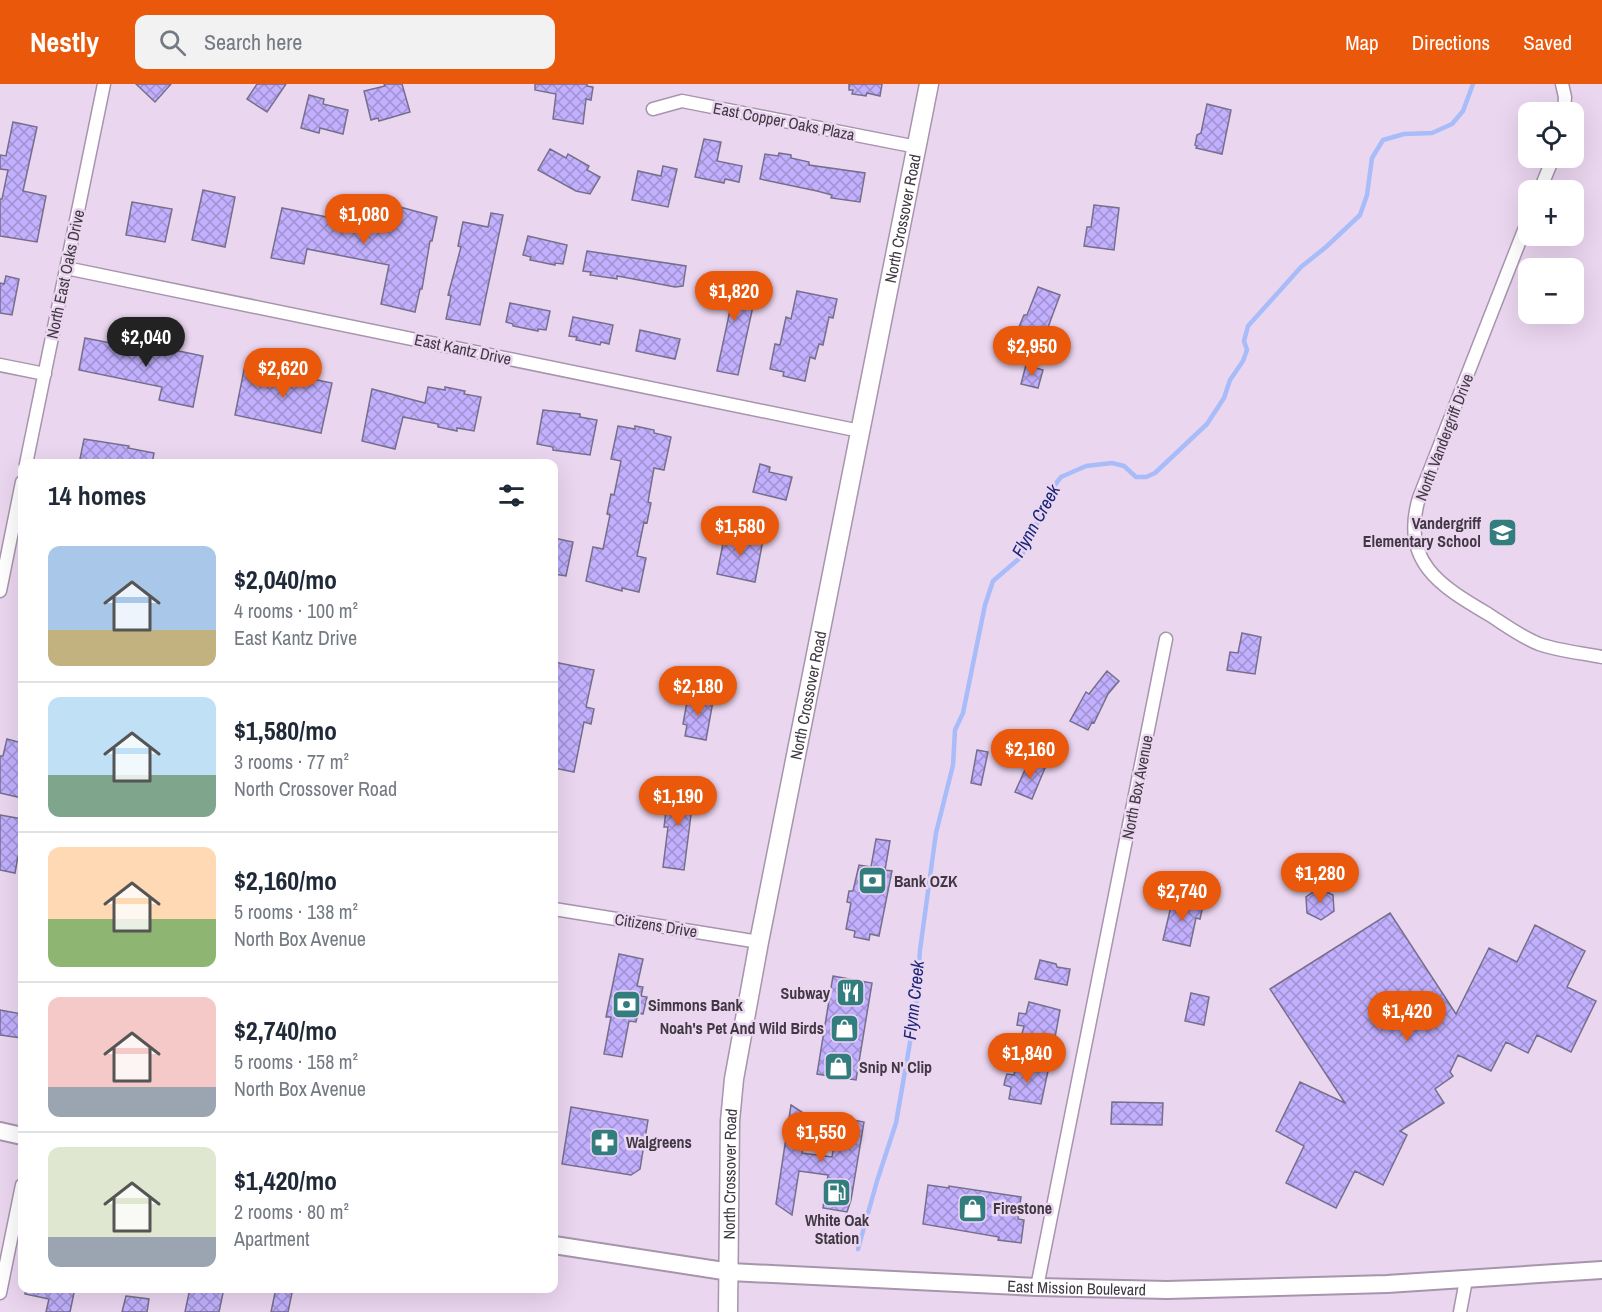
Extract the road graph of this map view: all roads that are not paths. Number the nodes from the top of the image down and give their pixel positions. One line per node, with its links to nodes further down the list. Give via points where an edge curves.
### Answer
1 (104, 84): 8 (street, North East Oaks Drive)
2 (929, 84): 6 (main road, North Crossover Road)
3 (1562, 84): 4 (street)
4 (1565, 102)
5 (653, 109): 6 (street, East Copper Oaks Plaza, via 682,101)
6 (917, 147): 11 (main road, North Crossover Road)
7 (1518, 246): 16 (street, North Vandergriff Drive, via 1419,498 1414,535 1425,566 1451,592 1540,644)
8 (66, 268): 10 (street, North East Oaks Drive); 11 (street, East Kantz Drive)
9 (0, 365): 10 (street)
10 (45, 374): 12 (street, North East Oaks Drive)
11 (860, 431): 18 (main road, North Crossover Road)
12 (27, 459)
13 (18, 502): 14 (street)
14 (0, 591)
15 (1166, 639): 26 (street, North Box Avenue)
16 (1602, 657)
17 (558, 910): 18 (street, Citizens Drive)
18 (759, 942): 24 (main road, North Crossover Road, via 730,1121)
19 (0, 1131): 20 (main road)
20 (18, 1135)
21 (18, 1205): 27 (street)
22 (558, 1246): 24 (main road, East Mission Boulevard)
23 (1602, 1270): 25 (main road, East Mission Boulevard)
24 (730, 1272): 26 (main road, East Mission Boulevard); 28 (main road, North Crossover Road)
25 (1466, 1280): 26 (main road, East Mission Boulevard, via 1167,1290); 29 (street)
26 (1036, 1287)
27 (0, 1293)
28 (728, 1312)
29 (1460, 1312)

